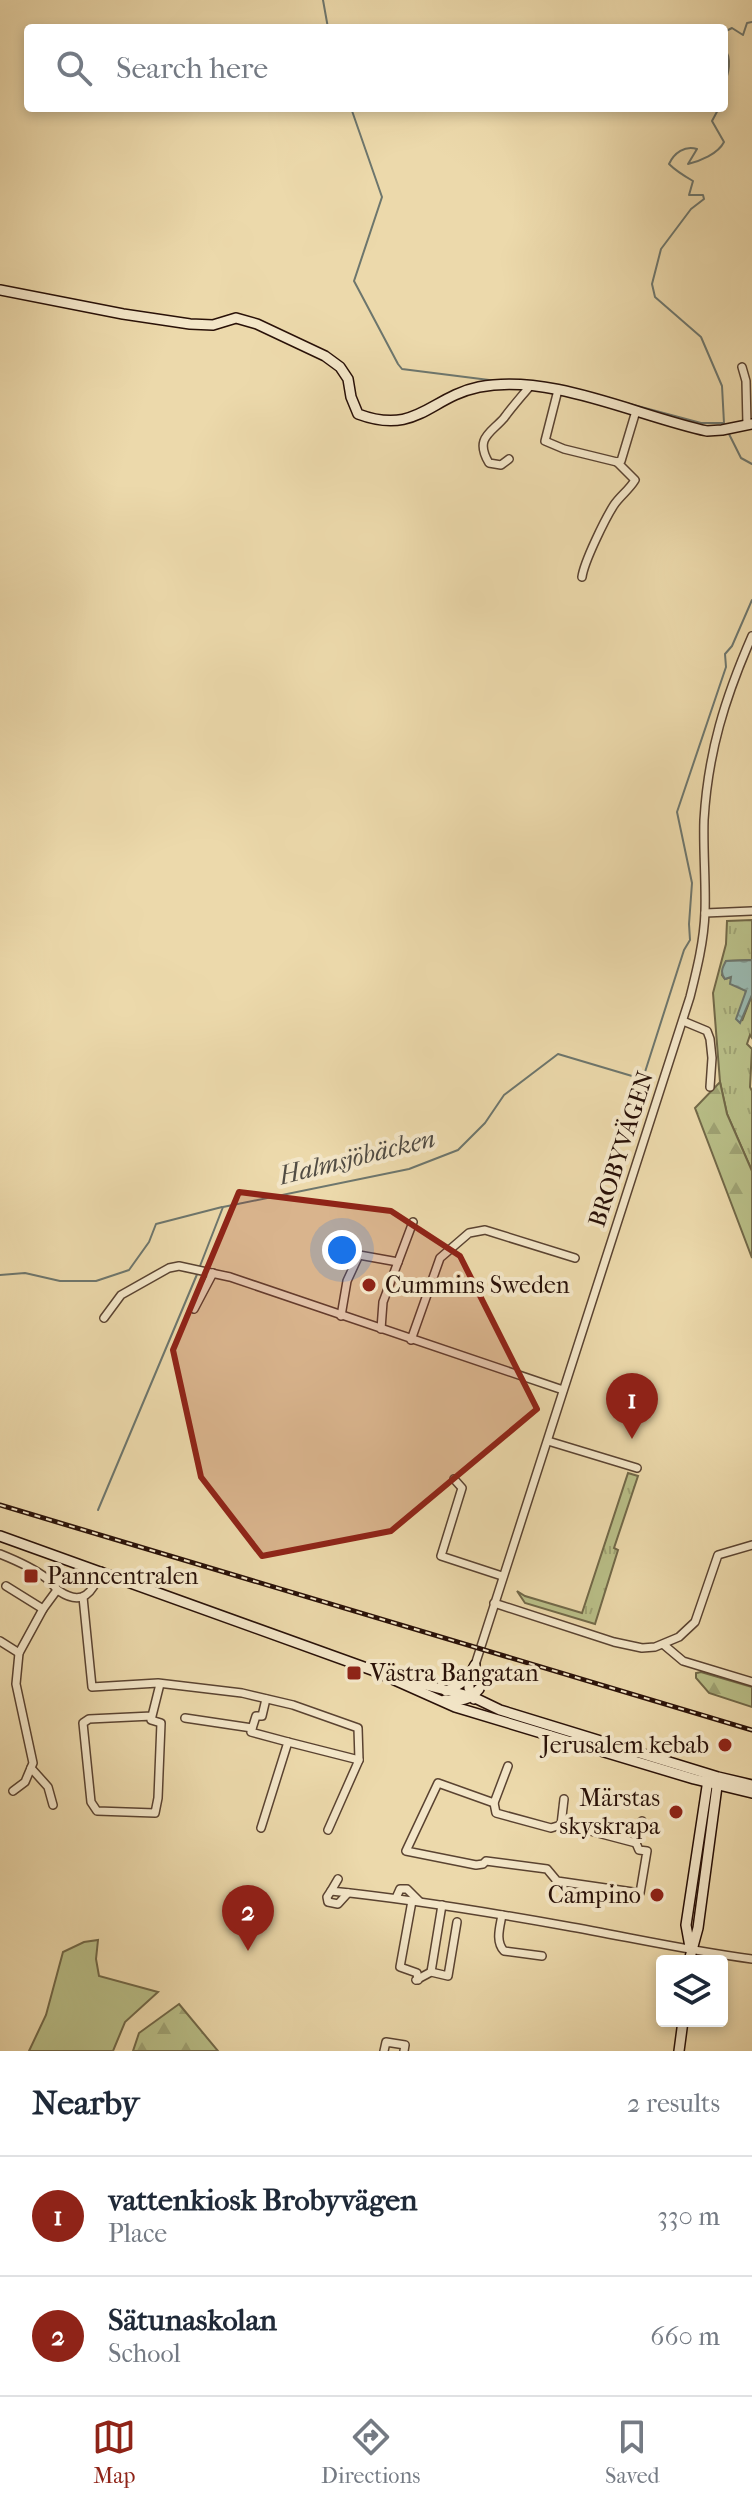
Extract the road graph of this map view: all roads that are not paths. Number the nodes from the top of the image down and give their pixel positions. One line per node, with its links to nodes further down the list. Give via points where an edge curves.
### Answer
1 (0, 290): 3 (street, via 190,324 236,318 257,324 340,367 358,414 379,422 404,420 483,386)
2 (742, 367): 6 (street)
3 (530, 386): 4 (street); 7 (street, via 484,443 489,463 501,465)
4 (558, 390): 5 (street); 8 (street, via 545,441)
5 (636, 411): 6 (street, via 707,431); 8 (street)
6 (750, 424)
7 (509, 459)
8 (617, 462): 9 (street, via 635,480 615,503)
9 (582, 577)
10 (752, 636): 12 (street, BROBYVÄGEN, via 728,693 711,761 704,819)
11 (752, 911): 12 (street)
12 (705, 913): 13 (street, BROBYVÄGEN)
13 (683, 1021): 14 (street, via 707,1031); 24 (street, BROBYVÄGEN)
14 (710, 1087)
15 (413, 1222): 17 (street)
16 (575, 1258): 23 (street, via 485,1230 469,1233 440,1258)
17 (398, 1262): 20 (street, via 359,1255 347,1281); 22 (street, via 383,1302)
18 (213, 1273): 19 (street); 20 (street); 21 (street, via 179,1266 152,1275 121,1295)
19 (194, 1309)
20 (341, 1316): 22 (street)
21 (104, 1318)
22 (381, 1329): 23 (street)
23 (411, 1340): 24 (street)
24 (563, 1390): 25 (street, BROBYVÄGEN)
25 (548, 1441): 26 (street); 32 (street, BROBYVÄGEN)
26 (637, 1468)
27 (454, 1479): 32 (street, via 462,1488 441,1556)
28 (0, 1536): 31 (street)
29 (752, 1545): 39 (street, via 718,1555 695,1622)
30 (0, 1554): 34 (street, via 46,1578)
31 (101, 1571): 35 (street, via 92,1593); 46 (street)
32 (502, 1576): 36 (street, BROBYVÄGEN)
33 (6, 1586): 37 (street)
34 (57, 1590): 35 (street); 37 (street)
35 (83, 1597): 44 (street, via 92,1687)
36 (494, 1603): 39 (street, via 614,1642 642,1648); 41 (street, BROBYVÄGEN)
37 (43, 1609): 40 (street)
38 (0, 1641): 40 (street)
39 (664, 1645): 43 (street, via 683,1661)
40 (19, 1653): 55 (street, via 16,1684)
41 (475, 1665): 42 (street, BROBYVÄGEN); 45 (street, BROBYVÄGEN)
42 (469, 1678): 45 (street); 46 (street)
43 (752, 1682)
44 (160, 1684): 47 (street); 48 (street)
45 (476, 1693): 46 (street, via 455,1701); 50 (street, via 478,1706); 56 (street, via 500,1710)
46 (444, 1696): 50 (street, via 455,1707)
47 (266, 1699): 51 (street); 53 (street, via 358,1728)
48 (152, 1716): 48 (street, via 161,1723 155,1813 97,1811 91,1802 83,1723)
49 (185, 1718): 51 (street)
50 (502, 1721): 56 (street)
51 (252, 1728): 52 (street, via 251,1732)
52 (288, 1742): 53 (street); 65 (street)
53 (359, 1760): 66 (street)
54 (508, 1766): 61 (street)
55 (31, 1768): 58 (street); 62 (street, via 48,1787)
56 (713, 1780): 57 (street); 59 (street); 76 (street, via 698,1928)
57 (752, 1785)
58 (13, 1791)
59 (752, 1793)
60 (564, 1799): 64 (street)
61 (494, 1803): 64 (street, via 496,1813 551,1828); 67 (street, via 438,1783 406,1851 476,1865 486,1861 547,1869 557,1881 640,1893 647,1851)
62 (53, 1805)
63 (642, 1821): 67 (street)
64 (561, 1825): 67 (street)
65 (261, 1828)
66 (328, 1830)
67 (636, 1843)
68 (338, 1879): 69 (street)
69 (331, 1891): 70 (street); 70 (street, via 327,1897 332,1904)
70 (348, 1893): 71 (street)
71 (416, 1901): 72 (street); 80 (street, via 400,1967 417,1973 416,1980)
72 (442, 1905): 73 (street); 80 (street)
73 (502, 1915): 75 (street); 77 (street, via 498,1943 504,1951)
74 (457, 1922): 80 (street, via 448,1976)
75 (685, 1955)
76 (690, 1955)
77 (542, 1956)
78 (728, 1958): 79 (street)
79 (752, 1959)
80 (431, 1972)
81 (682, 2027): 84 (street)
82 (384, 2051): 83 (street, via 386,2042 405,2045)
83 (404, 2051)
84 (679, 2051)

